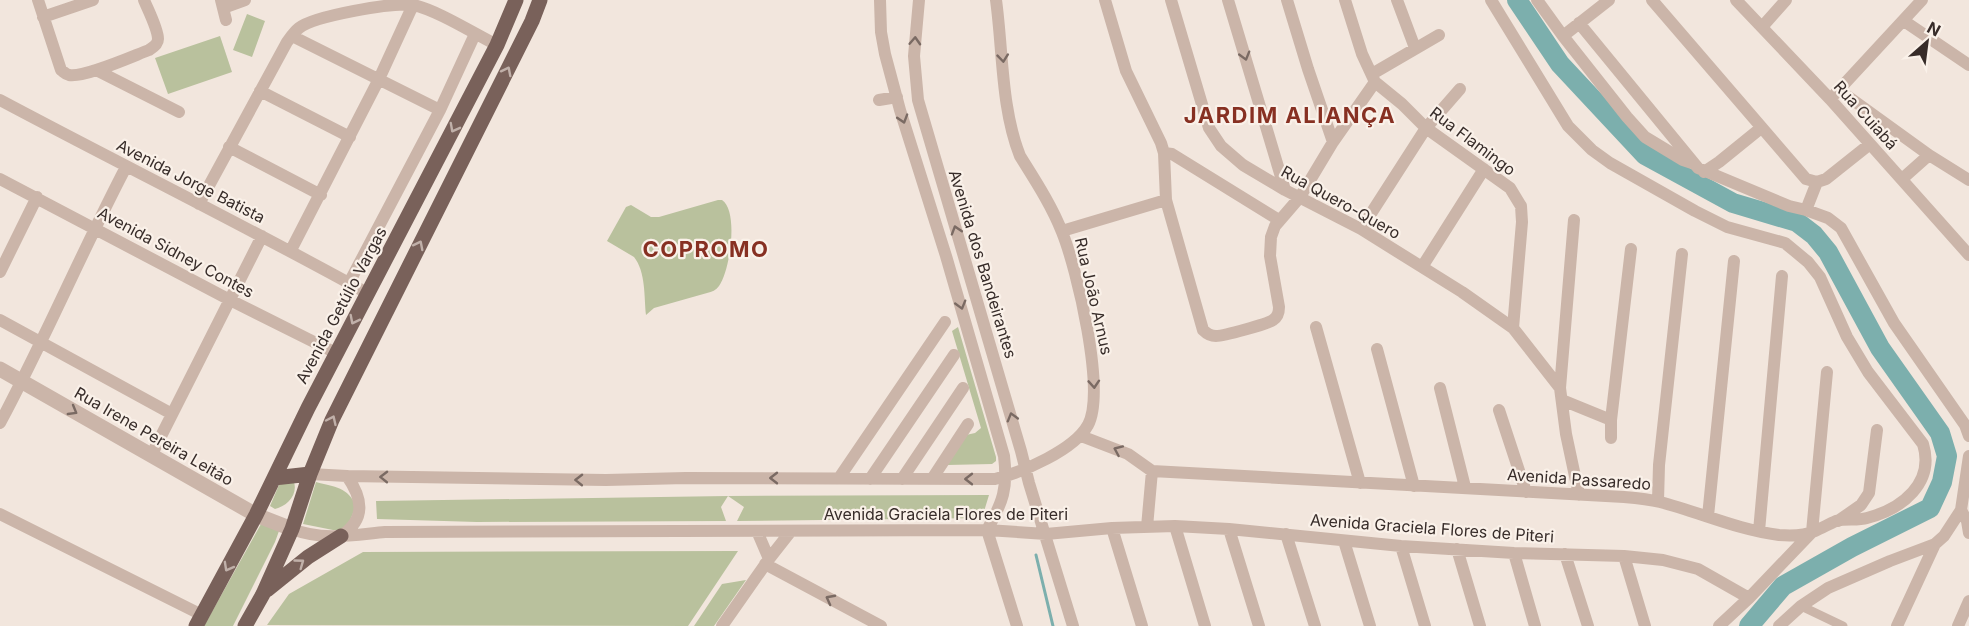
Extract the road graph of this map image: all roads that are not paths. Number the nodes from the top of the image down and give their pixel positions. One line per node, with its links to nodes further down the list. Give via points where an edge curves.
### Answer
1 (38, 0): 25 (street)
2 (93, 0): 25 (street)
3 (144, 0): 36 (street, via 157,33 156,45)
4 (245, 0): 24 (street)
5 (516, 0): 33 (main road, Avenida Getúlio Vargas)
6 (540, 0): 114 (main road, one-way to 6, via 332,420)
7 (880, 0): 42 (street, via 883,42)
8 (919, 0): 112 (street, Avenida dos Bandeirantes, one-way to 8, via 918,100 914,56)
9 (996, 0): 74 (street, Rua João Arnus, one-way to 74, via 1015,143)
10 (1105, 0): 53 (street, via 1126,71)
11 (1171, 0): 63 (street, Rua Quero-Quero, via 1209,128 1221,146 1243,165)
12 (1228, 0): 63 (street, one-way to 63)
13 (1287, 0): 50 (street)
14 (1345, 0): 37 (street, Rua Flamingo)
15 (1397, 0): 34 (street)
16 (1491, 0): 133 (street, Avenida Passaredo, via 1568,126 1592,150 1712,220 1785,243 1820,277 1847,337 1868,372 1919,439 1925,454 1922,481 1903,501 1873,517)
17 (1538, 0): 32 (street)
18 (1609, 0): 27 (street)
19 (1652, 0): 48 (street)
20 (1736, 0): 28 (street, Rua Cuiabá)
21 (1786, 0): 28 (street)
22 (1922, 0): 26 (street)
23 (413, 5): 29 (street); 31 (street, via 393,5 315,20 299,27); 38 (street)
24 (223, 9)
25 (43, 17): 36 (street, via 61,70 72,75)
26 (1904, 21): 35 (street); 41 (street)
27 (1579, 23): 32 (street); 55 (street)
28 (1762, 27): 41 (street, Rua Cuiabá)
29 (475, 34): 33 (street); 45 (street, Avenida Getúlio Vargas)
30 (1439, 35): 34 (street)
31 (292, 36): 38 (street); 40 (street)
32 (1563, 36): 55 (street, via 1645,137)
33 (497, 45): 85 (main road, Avenida Getúlio Vargas, one-way to 85)
34 (1415, 48): 37 (street)
35 (1969, 64)
36 (96, 70): 46 (street)
37 (1374, 78): 47 (street, Rua Flamingo); 50 (street)
38 (379, 79): 45 (street); 49 (street)
39 (1460, 89): 47 (street)
40 (260, 91): 49 (street); 52 (street)
41 (1835, 95): 51 (street, Rua Cuiabá); 54 (street)
42 (897, 96): 44 (street); 115 (street, one-way to 115, via 996,423)
43 (0, 100): 56 (street, Avenida Jorge Batista)
44 (879, 100)
45 (440, 110): 84 (street, Avenida Getúlio Vargas)
46 (179, 112)
47 (1426, 128): 57 (street, Rua Flamingo); 73 (street)
48 (1761, 128): 58 (street); 62 (street, via 1804,177)
49 (350, 137): 64 (street)
50 (1333, 142): 66 (street)
51 (1870, 144): 60 (street, Rua Cuiabá); 62 (street, via 1833,175)
52 (229, 147): 64 (street); 68 (street)
53 (1164, 153): 67 (street); 70 (street, via 1172,154)
54 (1929, 154): 60 (street); 61 (street)
55 (1693, 163): 58 (street)
56 (126, 167): 68 (street, Avenida Jorge Batista); 72 (street)
57 (1484, 170): 81 (street); 90 (street, Rua Flamingo, via 1510,188 1521,206)
58 (1704, 172): 69 (street)
59 (0, 179): 65 (street, Avenida Sidney Contes)
60 (1902, 179): 79 (street, Rua Cuiabá)
61 (1969, 180)
62 (1817, 182): 69 (street)
63 (1285, 190): 66 (street, Rua Quero-Quero)
64 (321, 195): 77 (street)
65 (37, 197): 72 (street, Avenida Sidney Contes); 82 (street)
66 (1300, 197): 70 (street); 73 (street, Rua Quero-Quero)
67 (1166, 201): 70 (street, via 1203,330 1209,335 1274,320 1278,314 1270,256 1271,237); 74 (street)
68 (199, 204): 75 (street, Avenida Jorge Batista)
69 (1806, 210): 108 (street, via 1841,228 1894,323)
70 (1279, 220)
71 (1574, 220): 100 (street)
72 (94, 228): 86 (street, Avenida Sidney Contes); 91 (street)
73 (1361, 229): 81 (street, Rua Quero-Quero)
74 (1062, 231): 107 (street, Rua João Arnus, one-way to 107, via 1089,339 1095,388 1093,411)
75 (262, 236): 77 (street, Avenida Jorge Batista); 86 (street)
76 (1631, 249): 103 (street)
77 (291, 250): 84 (street, Avenida Jorge Batista)
78 (1682, 254): 127 (street)
79 (1969, 255)
80 (1734, 261): 131 (street)
81 (1422, 267): 90 (street, Rua Quero-Quero)
82 (0, 272)
83 (1782, 276): 142 (street)
84 (349, 283): 85 (street, Avenida Jorge Batista)
85 (367, 293): 93 (main road, Avenida Getúlio Vargas, one-way to 93)
86 (230, 300): 93 (street, Avenida Sidney Contes); 102 (street)
87 (0, 320): 91 (street)
88 (945, 322): 118 (street)
89 (1316, 327): 122 (street)
90 (1513, 328): 100 (street, Rua Quero-Quero)
91 (41, 343): 97 (street); 102 (street)
92 (1377, 349): 123 (street)
93 (336, 353): 117 (main road, Avenida Getúlio Vargas)
94 (954, 355): 119 (street)
95 (0, 369): 97 (street, Rua Irene Pereira Leitão)
96 (1827, 372): 144 (street)
97 (22, 382): 104 (street); 110 (street, Rua Irene Pereira Leitão, one-way to 110)
98 (963, 388): 120 (street)
99 (1440, 388): 124 (street)
100 (1561, 394): 103 (street, Rua Quero-Quero); 126 (street)
101 (1498, 410): 125 (street)
102 (172, 414): 110 (street)
103 (1611, 420): 109 (street)
104 (0, 423)
105 (968, 424): 121 (street)
106 (1877, 430): 133 (street, via 1869,493 1861,506)
107 (1081, 436): 112 (street); 113 (street, one-way to 107, via 1128,454)
108 (1969, 436)
109 (1611, 438)
110 (152, 456): 130 (street, Rua Irene Pereira Leitão)
111 (1969, 456): 129 (street)
112 (1025, 468): 115 (street); 146 (street, Avenida dos Bandeirantes)
113 (1152, 471): 122 (street, Avenida Passaredo); 135 (street)
114 (310, 474): 116 (street); 117 (main road); 137 (main road)
115 (1006, 476): 121 (street, one-way to 121); 139 (street, via 1005,492)
116 (347, 477): 118 (street, one-way to 116); 132 (street, via 358,496)
117 (274, 478): 130 (main road, Avenida Getúlio Vargas)
118 (839, 478): 119 (street)
119 (870, 478): 120 (street)
120 (902, 479): 121 (street)
121 (932, 479)
122 (1360, 483): 123 (street, Avenida Passaredo)
123 (1414, 486): 124 (street, Avenida Passaredo)
124 (1465, 487): 125 (street, Avenida Passaredo)
125 (1526, 492): 126 (street, Avenida Passaredo)
126 (1580, 495): 127 (street, Avenida Passaredo)
127 (1658, 501): 131 (street, Avenida Passaredo)
128 (0, 514): 161 (street)
129 (1959, 514): 145 (street, via 1967,521); 150 (street)
130 (256, 515): 137 (street, Rua Irene Pereira Leitão); 161 (main road, Avenida Getúlio Vargas, one-way to 161)
131 (1708, 516): 142 (street, Avenida Passaredo)
132 (358, 518): 143 (street, Avenida Graciela Flores de Piteri); 148 (street)
133 (1837, 521): 144 (street, Avenida Passaredo)
134 (1175, 526): 135 (street, Avenida Graciela Flores de Piteri); 138 (street, Avenida Graciela Flores de Piteri); 169 (street)
135 (1147, 527): 136 (street, Avenida Graciela Flores de Piteri)
136 (1112, 528): 146 (street, Avenida Graciela Flores de Piteri); 168 (street)
137 (292, 529): 148 (street, Avenida Graciela Flores de Piteri, via 321,537); 157 (main road)
138 (1229, 529): 147 (street, Avenida Graciela Flores de Piteri); 170 (street)
139 (987, 530): 141 (street, Avenida Graciela Flores de Piteri); 146 (street, Avenida Graciela Flores de Piteri); 166 (street)
140 (757, 531): 141 (street, Avenida Graciela Flores de Piteri); 143 (street, Avenida Graciela Flores de Piteri); 156 (street)
141 (791, 531): 156 (street)
142 (1758, 531): 144 (street, Avenida Passaredo, via 1787,535)
143 (385, 532): 148 (street, Avenida Graciela Flores de Piteri)
144 (1812, 532): 158 (street)
145 (1969, 533)
146 (1046, 534): 167 (street, Avenida dos Bandeirantes)
147 (1286, 534): 149 (street, Avenida Graciela Flores de Piteri); 171 (street)
148 (341, 537): 157 (main road, one-way to 148, via 308,557)
149 (1344, 541): 151 (street, Avenida Graciela Flores de Piteri); 172 (street)
150 (1935, 544): 160 (street, via 1828,588); 163 (street)
151 (1401, 546): 152 (street, Avenida Graciela Flores de Piteri); 173 (street)
152 (1457, 549): 153 (street, Avenida Graciela Flores de Piteri); 174 (street)
153 (1514, 552): 154 (street, Avenida Graciela Flores de Piteri); 175 (street)
154 (1565, 554): 155 (street, Avenida Graciela Flores de Piteri); 176 (street)
155 (1624, 556): 158 (street, Avenida Graciela Flores de Piteri, via 1698,569); 177 (street)
156 (766, 561): 162 (street); 165 (street, one-way to 156)
157 (263, 594): 164 (main road)
158 (1749, 598): 178 (street)
159 (1969, 601): 181 (street)
160 (1801, 606): 179 (street); 180 (street)
161 (199, 620)
162 (727, 624)
163 (1897, 625)
164 (245, 626)
165 (881, 626)
166 (1017, 626)
167 (1073, 626)
168 (1142, 626)
169 (1205, 626)
170 (1259, 626)
171 (1314, 626)
172 (1370, 626)
173 (1425, 626)
174 (1480, 626)
175 (1535, 626)
176 (1588, 626)
177 (1645, 626)
178 (1719, 626)
179 (1779, 626)
180 (1843, 626)
181 (1958, 626)

